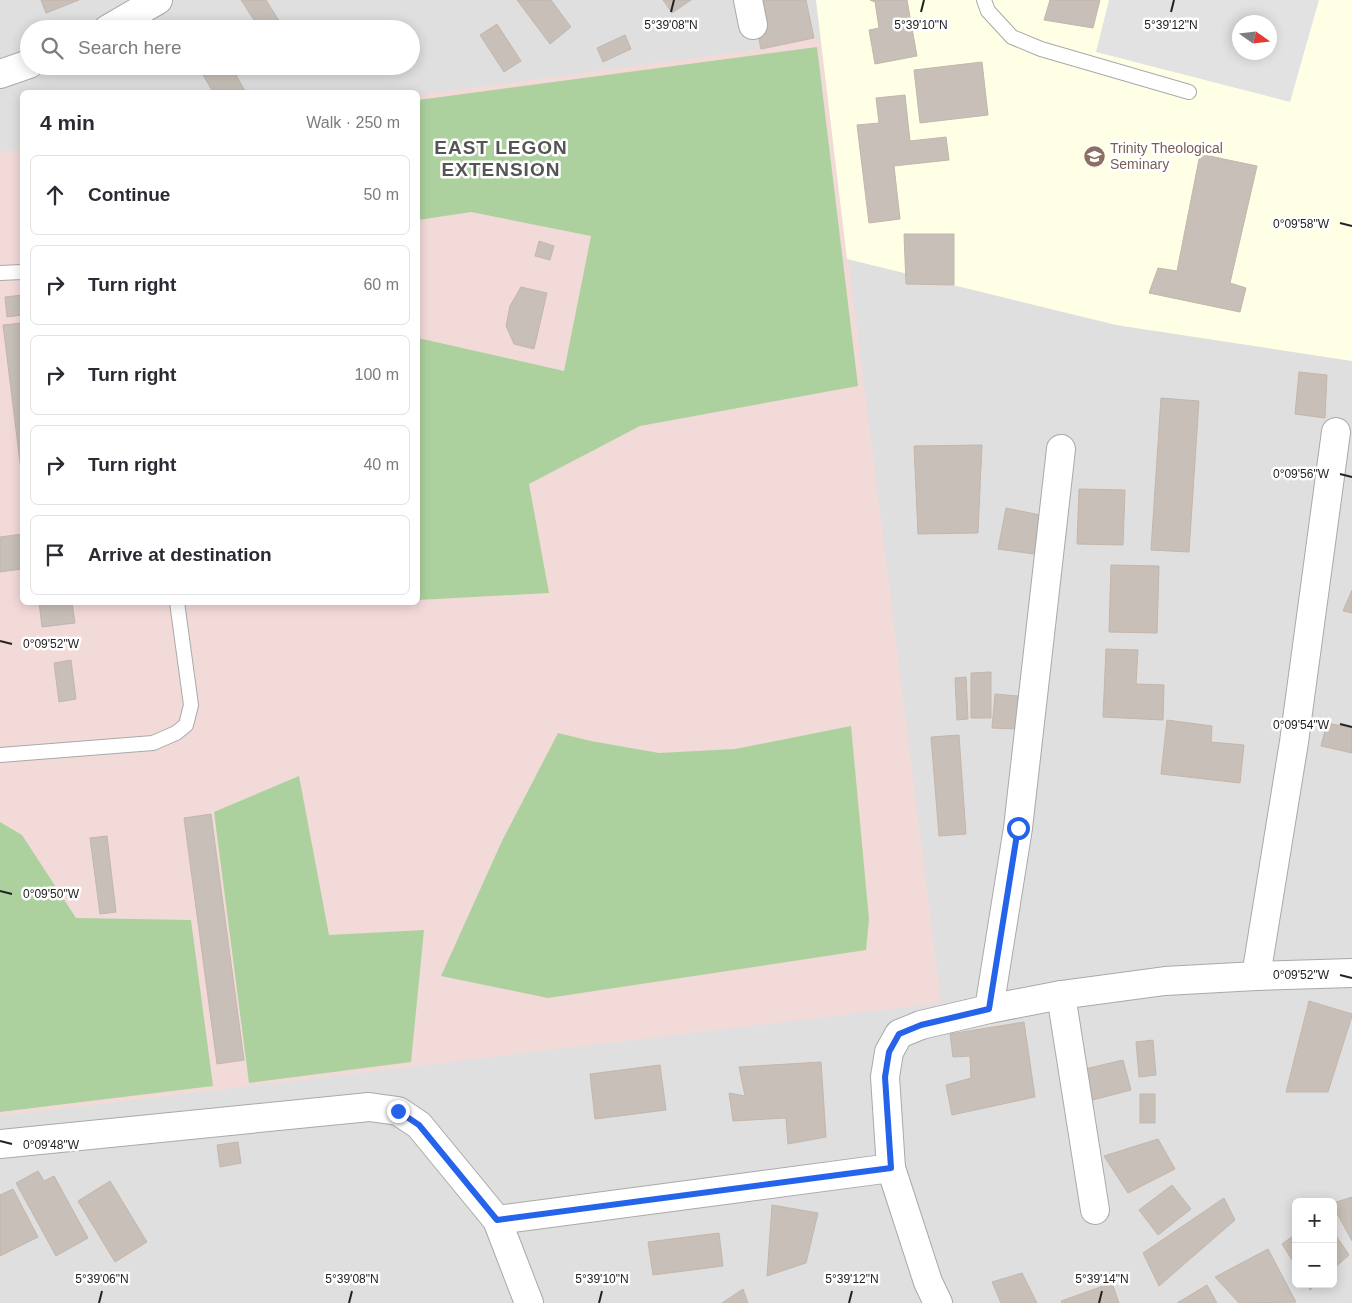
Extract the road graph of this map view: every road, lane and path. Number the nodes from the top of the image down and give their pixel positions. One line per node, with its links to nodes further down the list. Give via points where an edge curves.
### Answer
1 (158, 0): 3 (street)
2 (984, 0): 6 (lane, via 988,11 1012,37 1041,49)
3 (124, 20)
4 (20, 67): 5 (street)
5 (0, 74)
6 (1189, 92)
7 (20, 272): 8 (lane)
8 (0, 273)
9 (1336, 432): 14 (street, via 1294,742)
10 (1061, 449): 16 (street, via 1019,818)
11 (177, 605): 12 (lane, via 191,706 186,725 153,743)
12 (0, 755)
13 (1352, 973): 14 (street)
14 (1256, 976): 15 (street, via 1165,981)
15 (1061, 994): 16 (street); 19 (street)
16 (989, 1009): 18 (street, via 921,1025 899,1034 889,1052 885,1077)
17 (0, 1144): 20 (street, via 369,1107 398,1111 419,1125)
18 (891, 1168): 20 (street); 22 (street, via 928,1282)
19 (1096, 1210)
20 (497, 1220): 21 (street)
21 (529, 1303)
22 (938, 1303)

